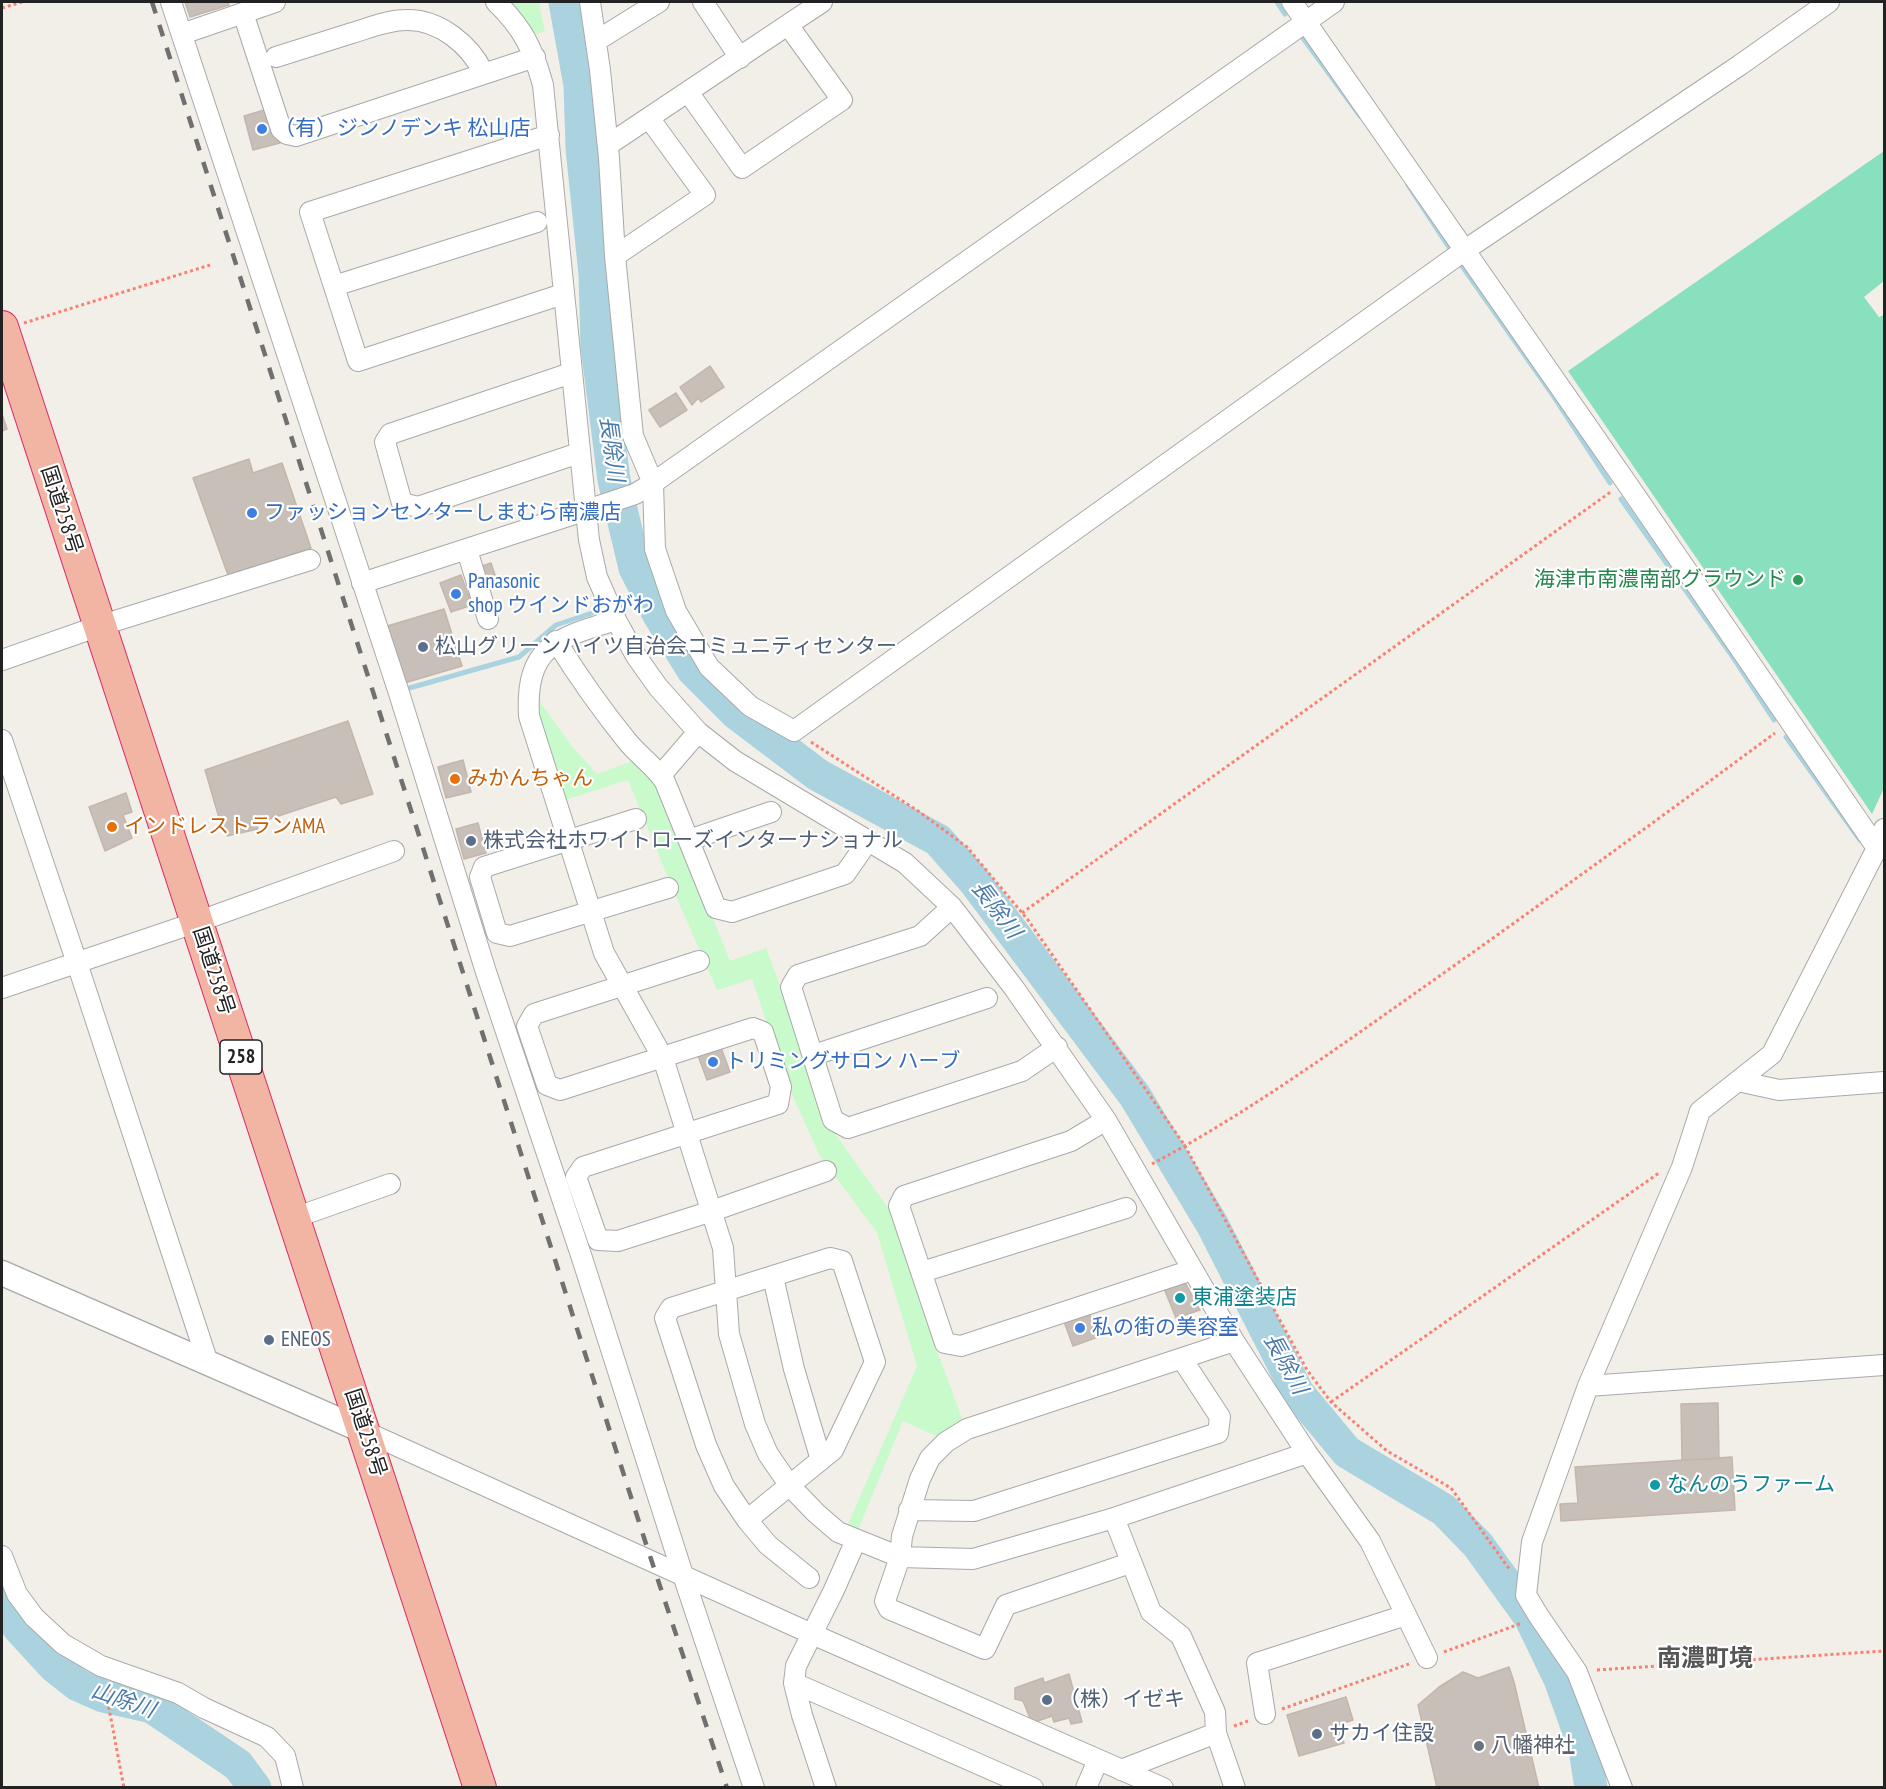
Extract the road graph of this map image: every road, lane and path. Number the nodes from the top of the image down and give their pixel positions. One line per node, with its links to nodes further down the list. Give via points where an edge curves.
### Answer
1 (22, 2): 12 (path)
2 (171, 2): 16 (street)
3 (275, 2): 13 (street)
4 (496, 2): 19 (street, via 519,26)
5 (590, 2): 17 (street)
6 (659, 2): 17 (street)
7 (703, 2): 20 (street)
8 (822, 2): 15 (street)
9 (1292, 2): 14 (street)
10 (1334, 2): 14 (street)
11 (1829, 2): 27 (street)
12 (2, 8)
13 (243, 13): 16 (street); 21 (street, via 281,129 287,134 296,136)
14 (1306, 21): 27 (street); 36 (street)
15 (788, 25): 20 (street); 22 (street, via 842,100 742,168)
16 (182, 34): 40 (street)
17 (596, 41): 25 (street)
18 (276, 57): 21 (street, via 407,20 442,29 476,58)
19 (535, 57): 21 (street); 24 (street)
20 (740, 58): 22 (street)
21 (483, 72)
22 (688, 92): 23 (street)
23 (649, 118): 25 (street); 28 (street, via 705,195)
24 (549, 135): 30 (street, via 310,212); 31 (street)
25 (608, 145): 28 (street)
26 (537, 222): 30 (street)
27 (1465, 250): 35 (street); 47 (street)
28 (615, 256): 36 (street, via 633,436)
29 (210, 265): 32 (path)
30 (334, 285): 31 (street, via 358,361)
31 (563, 294): 33 (street)
32 (2, 329): 43 (highway, 国道258号 / 258)
33 (571, 373): 34 (street); 34 (street, via 390,434 385,442 402,503 418,507)
34 (579, 453): 37 (street)
35 (1626, 482): 46 (street); 62 (path)
36 (653, 483): 37 (street, via 635,494); 47 (street, via 655,549 676,610 709,667 750,706)
37 (592, 509): 38 (street); 42 (street, via 589,540 597,577)
38 (467, 550): 40 (street); 41 (street)
39 (310, 560): 43 (street)
40 (362, 583): 106 (street)
41 (488, 619)
42 (616, 620): 44 (street); 48 (street, via 658,687)
43 (99, 626): 45 (street); 63 (highway, 国道258号 / 258)
44 (556, 641): 50 (street, via 601,709); 54 (street, via 532,672 527,693 529,716)
45 (2, 660)
46 (1791, 721): 57 (street); 76 (path, via 1552,897 1300,1074)
47 (794, 731): 62 (path, via 967,847)
48 (698, 732): 50 (street); 56 (street, via 735,761)
49 (2, 740): 65 (street)
50 (661, 775): 55 (street)
51 (771, 812): 55 (street)
52 (636, 819): 54 (street)
53 (1884, 829): 57 (street)
54 (568, 840): 61 (street); 61 (street, via 484,867 480,876 497,933 510,936)
55 (689, 840): 56 (street, via 716,908 732,912 845,874)
56 (868, 841): 60 (street, via 905,863)
57 (1877, 848): 72 (street, via 1772,1054)
58 (394, 851): 63 (street)
59 (668, 888): 61 (street)
60 (952, 907): 69 (street); 70 (street, via 920,936 798,975 791,987)
61 (589, 911): 66 (street, via 604,953)
62 (1022, 913): 76 (path)
63 (197, 922): 65 (street); 83 (highway, 国道258号 / 258)
64 (699, 962): 66 (street)
65 (77, 963): 67 (street); 91 (street)
66 (623, 986): 71 (street); 71 (street, via 534,1014 527,1026 547,1085 560,1090)
67 (2, 988)
68 (987, 998): 70 (street)
69 (1057, 1047): 70 (street, via 1022,1071 848,1128 833,1120); 74 (street)
70 (814, 1054)
71 (663, 1058): 75 (street); 75 (street, via 753,1028 763,1032 781,1087 778,1104)
72 (1738, 1081): 73 (street, via 1779,1090); 77 (street, via 1700,1111)
73 (1884, 1082)
74 (1107, 1120): 84 (street); 86 (street, via 1071,1141 904,1196 899,1206)
75 (687, 1134): 82 (street); 82 (street, via 583,1167 576,1177 598,1240 618,1241)
76 (1185, 1146): 78 (path); 94 (path, via 1307,1370)
77 (1686, 1154): 93 (street); 94 (path)
78 (1144, 1168)
79 (826, 1171): 82 (street)
80 (390, 1184): 83 (street)
81 (1126, 1208): 86 (street)
82 (712, 1211): 88 (street, via 723,1248)
83 (294, 1218): 95 (highway, 国道258号 / 258)
84 (1192, 1270): 86 (street, via 961,1346 945,1343); 89 (street)
85 (2, 1272): 91 (street)
86 (922, 1272)
87 (773, 1277): 88 (street); 97 (street, via 794,1369); 97 (street, via 830,1258 842,1262 875,1362 833,1450)
88 (725, 1291): 98 (street, via 729,1334 755,1424 768,1454); 101 (street, via 671,1308 665,1318 706,1445 724,1486)
89 (1234, 1341): 90 (street); 96 (street)
90 (1182, 1359): 99 (street, via 967,1429 930,1458); 99 (street, via 1220,1417 1218,1433 974,1511)
91 (208, 1363): 95 (street)
92 (1884, 1365): 93 (street)
93 (1588, 1386): 108 (street, via 1532,1542)
94 (1330, 1402): 108 (path, via 1387,1451 1451,1488)
95 (364, 1431): 106 (street); 123 (highway, 国道258号 / 258)
96 (1307, 1453): 100 (street); 109 (street, via 1371,1541)
97 (821, 1460): 98 (street)
98 (790, 1486): 101 (street); 102 (street, via 838,1532)
99 (909, 1510): 104 (street)
100 (1114, 1518): 104 (street, via 973,1559); 105 (street)
101 (747, 1520): 107 (street, via 768,1545)
102 (856, 1540): 104 (street); 111 (street)
103 (2, 1556): 122 (street, via 17,1594 34,1617 63,1644 101,1666 178,1693 267,1737 285,1756)
104 (900, 1557): 105 (street, via 885,1600 889,1609 985,1649 1006,1605)
105 (1131, 1563): 118 (street, via 1151,1612 1181,1636 1215,1712)
106 (683, 1575): 111 (street); 124 (street)
107 (809, 1578)
108 (1526, 1595): 114 (street)
109 (1406, 1615): 113 (street); 117 (street, via 1257,1664)
110 (1509, 1630): 113 (path)
111 (812, 1634): 115 (street, via 796,1665); 119 (street)
112 (1884, 1651): 114 (path)
113 (1427, 1658): 117 (path)
114 (1577, 1672): 130 (street)
115 (794, 1683): 125 (street); 126 (street)
116 (110, 1690): 121 (path, via 108,1703)
117 (1265, 1714): 118 (path)
118 (1216, 1733): 120 (street); 129 (street)
119 (1098, 1760): 120 (street); 127 (street)
120 (1121, 1770): 128 (street)
121 (124, 1788)
122 (293, 1788)
123 (480, 1788)
124 (754, 1788)
125 (826, 1788)
126 (1033, 1788)
127 (1086, 1788)
128 (1163, 1788)
129 (1235, 1788)
130 (1622, 1788)

